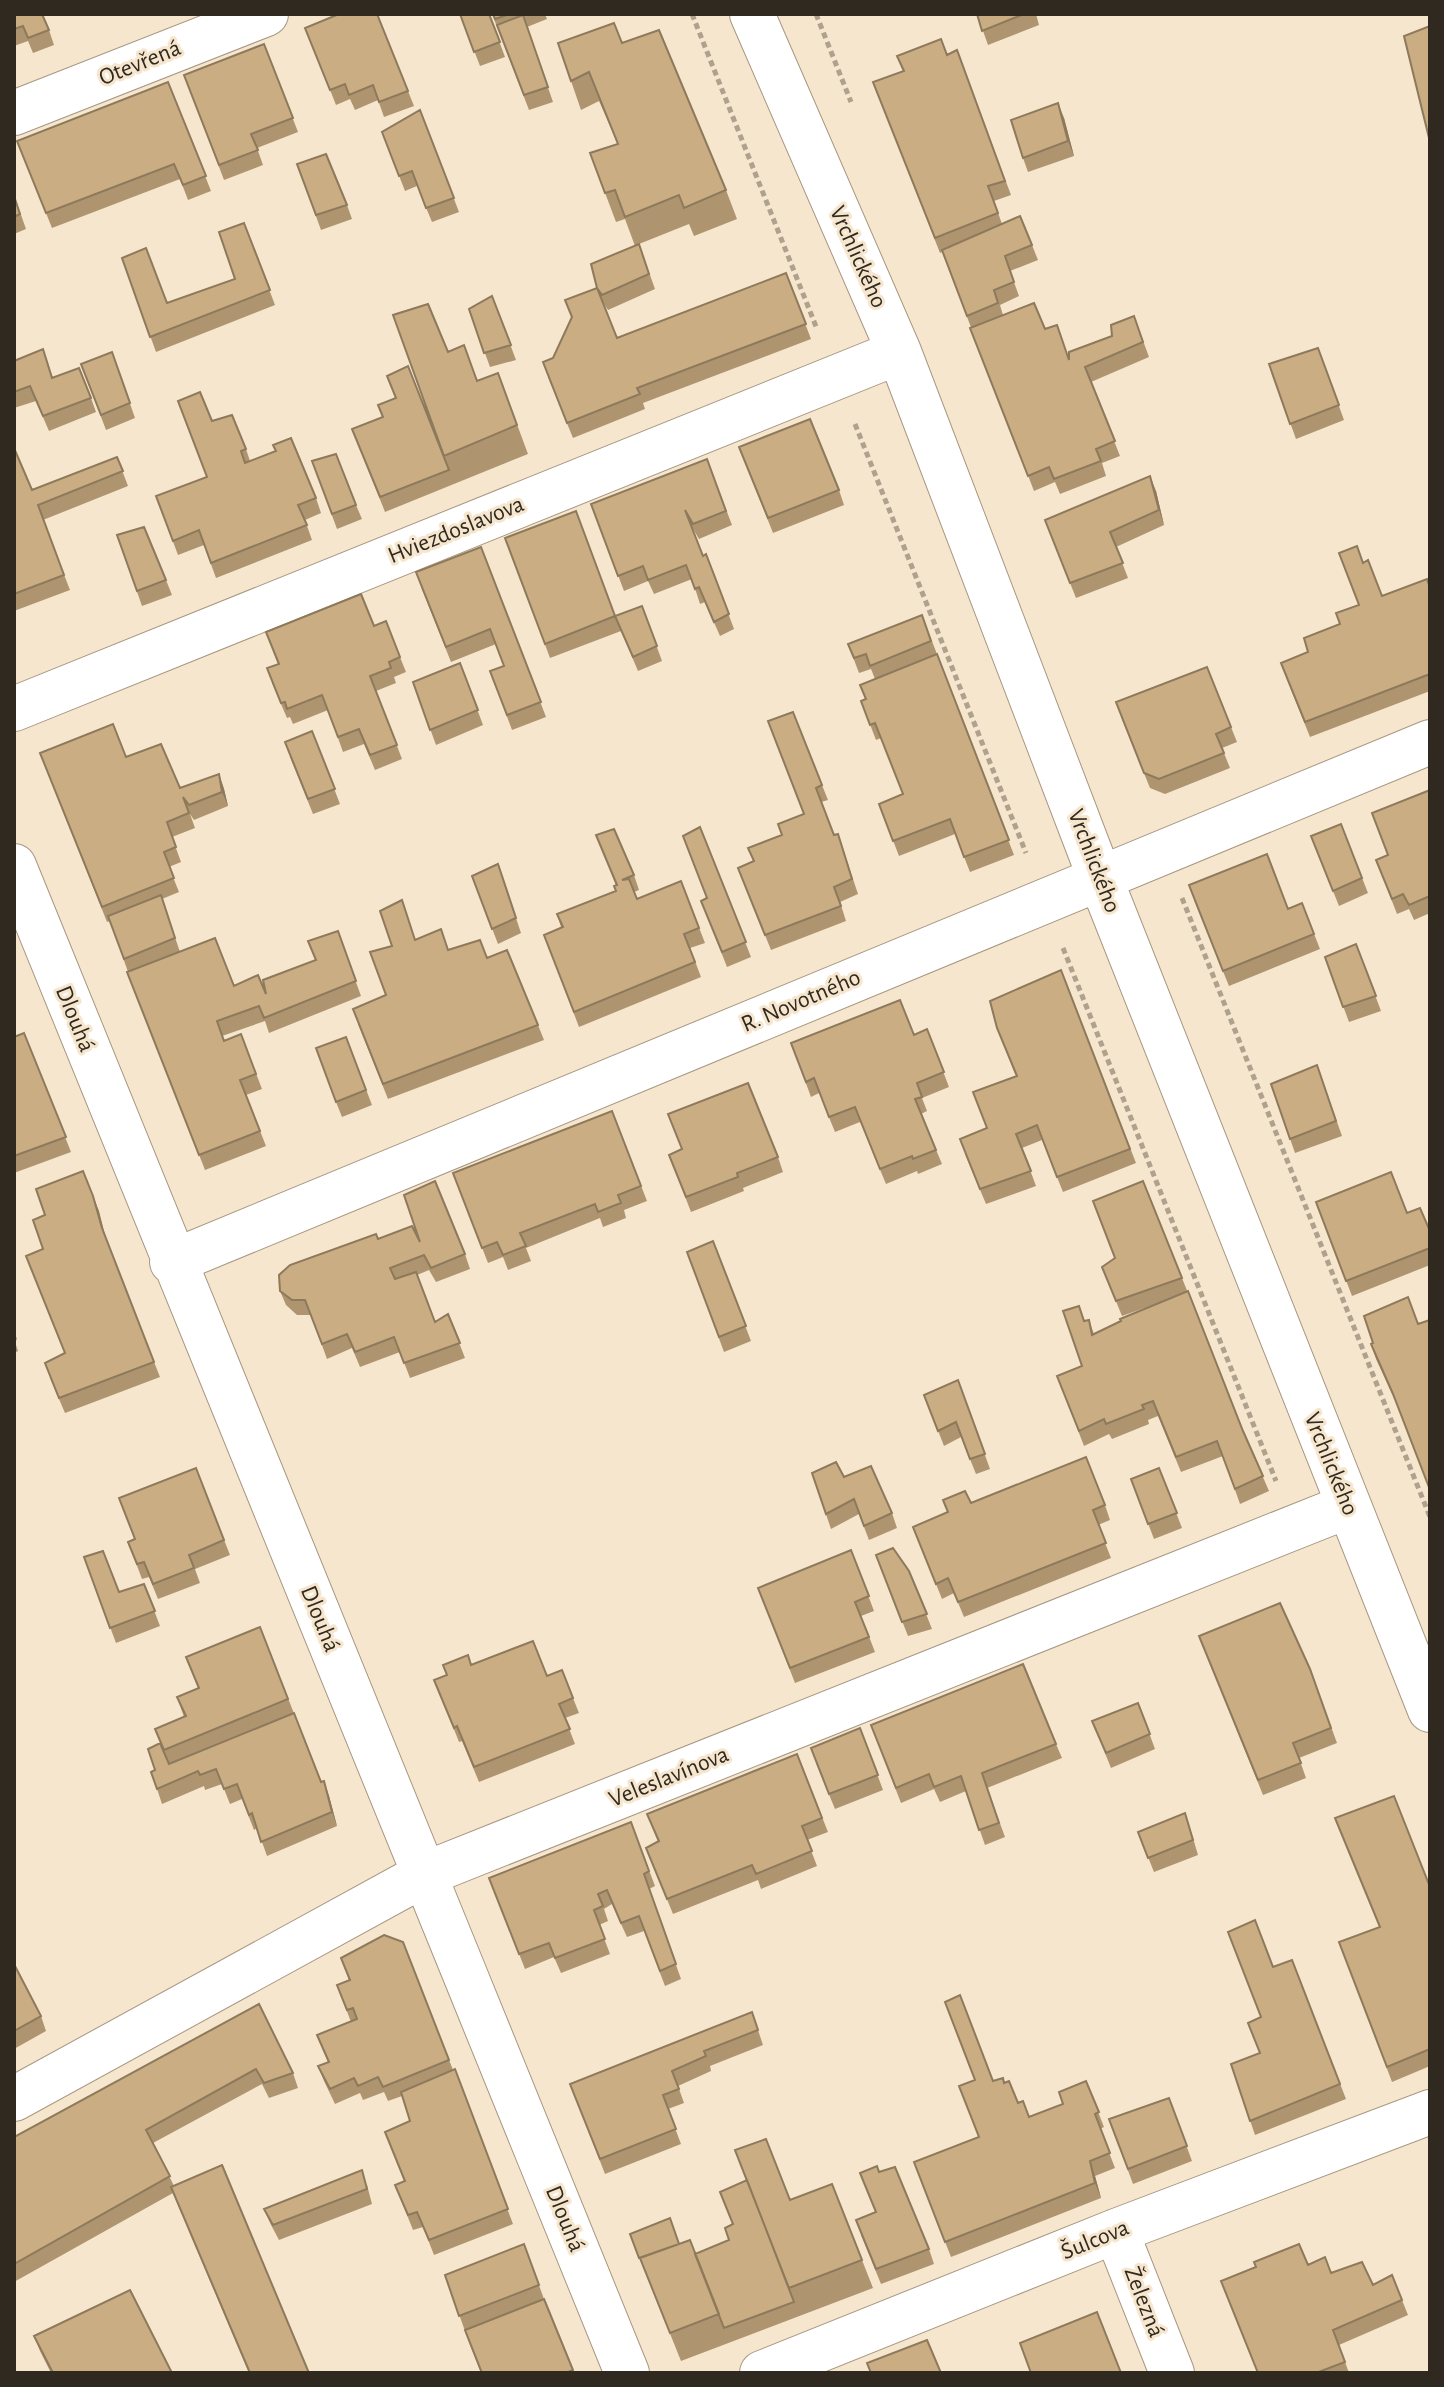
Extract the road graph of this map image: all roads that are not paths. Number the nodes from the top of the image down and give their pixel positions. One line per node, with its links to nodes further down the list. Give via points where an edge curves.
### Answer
1 (752, 14): 4 (street, Vrchlického)
2 (243, 18): 3 (street, Otevřená)
3 (14, 113)
4 (899, 352): 5 (street, Hviezdoslavova); 8 (street, Vrchlického)
5 (14, 709)
6 (1430, 742): 8 (street, R. Novotného)
7 (14, 866): 9 (street, Dlouhá)
8 (1100, 878): 9 (street, R. Novotného); 10 (street, Vrchlického)
9 (172, 1262): 12 (street, Dlouhá)
10 (1348, 1506): 11 (street, Vrchlického); 12 (street, Veleslavínova)
11 (1430, 1710)
12 (425, 1874): 13 (street, Veleslavínova); 16 (street, Dlouhá)
13 (14, 2099)
14 (1430, 2112): 15 (street, Šulcova)
15 (1116, 2231): 17 (street, Šulcova); 18 (street, Železná)
16 (627, 2373)
17 (762, 2373)
18 (1172, 2373)

